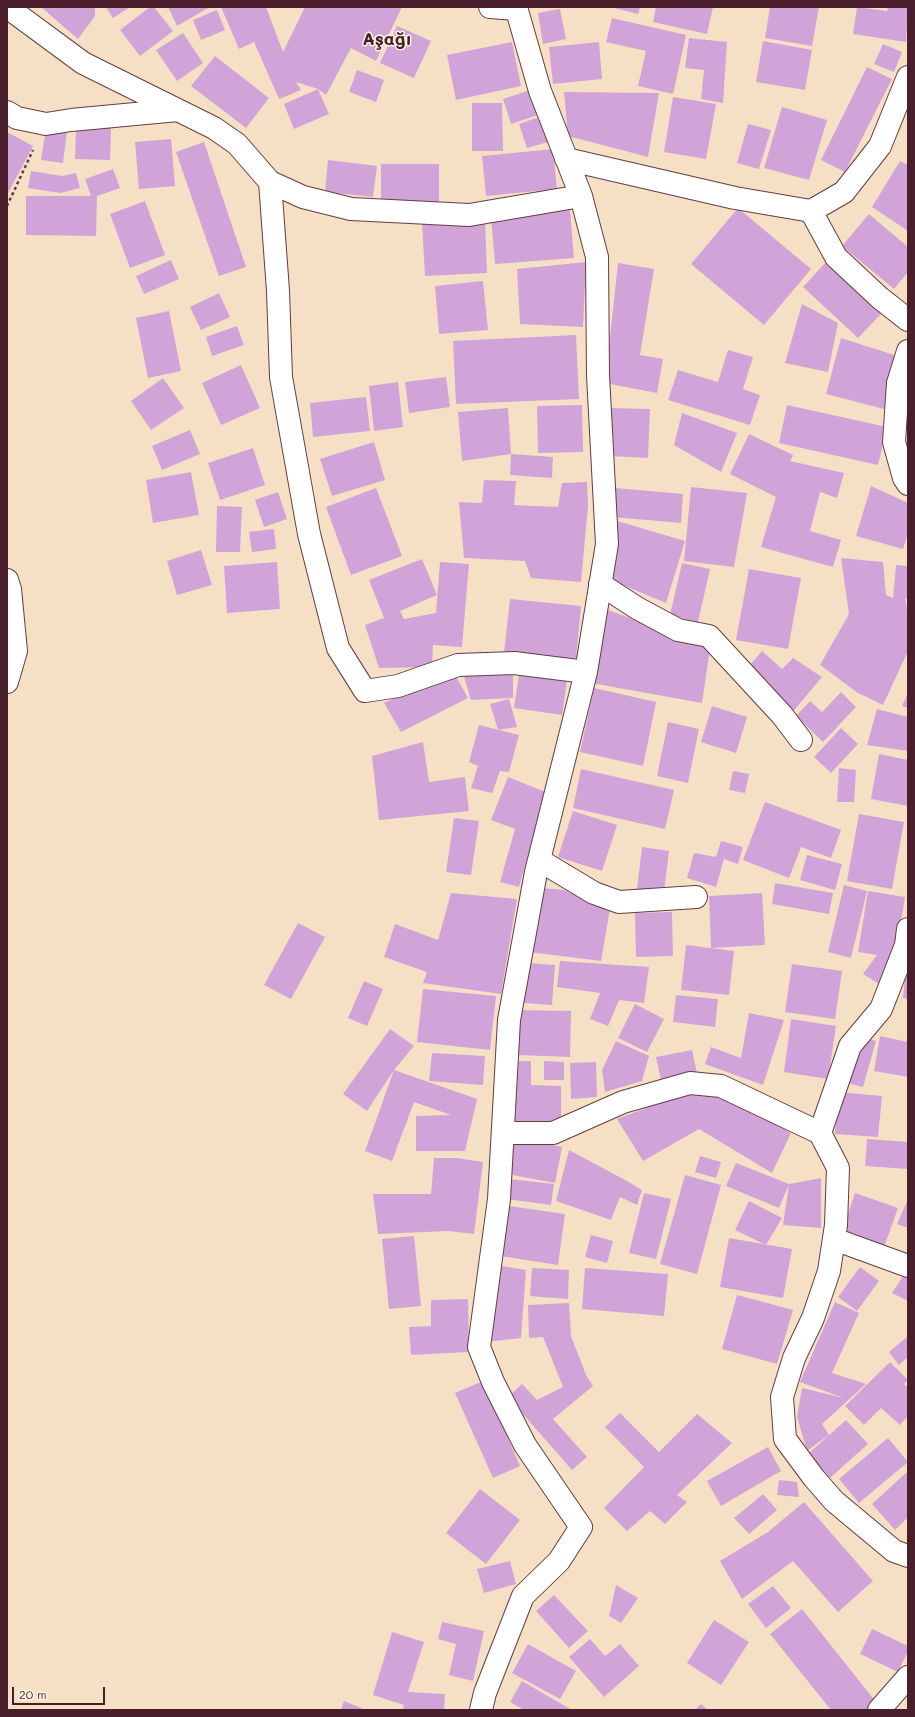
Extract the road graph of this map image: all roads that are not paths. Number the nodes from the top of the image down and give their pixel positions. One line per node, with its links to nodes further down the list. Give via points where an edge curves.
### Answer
1 (490, 7): 3 (street)
2 (7, 8): 5 (street, via 83,63)
3 (516, 8): 7 (street, via 540,91)
4 (908, 77): 10 (street, via 880,146 844,192)
5 (178, 110): 6 (street, via 46,124 17,118); 8 (street, via 214,128 237,144)
6 (7, 112)
7 (566, 159): 9 (street); 10 (street, via 735,198)
8 (270, 182): 9 (street, via 302,197 351,209 469,215); 16 (street, via 281,377 309,534 338,648 365,691 398,686 458,665 514,664)
9 (581, 196): 15 (street, via 597,257 598,375 606,544)
10 (811, 211): 11 (street, via 836,257)
11 (908, 320)
12 (908, 351): 13 (street, via 898,383 894,442)
13 (908, 484)
14 (7, 580): 17 (street, via 16,651)
15 (600, 584): 16 (street); 18 (street, via 678,630 709,636 782,715)
16 (586, 672): 19 (street)
17 (7, 682)
18 (801, 740)
19 (539, 860): 20 (street, via 594,894 619,902); 22 (street, via 509,1020)
20 (696, 898)
21 (908, 929): 23 (street, via 906,945 881,1009 850,1046)
22 (503, 1133): 23 (street, via 553,1133 623,1102 690,1083 721,1086); 28 (street, via 499,1199 479,1347 493,1382 525,1445 581,1527 559,1561 523,1596 485,1693)
23 (820, 1133): 24 (street, via 838,1168)
24 (834, 1239): 25 (street); 26 (street, via 826,1277 813,1318 794,1358 782,1397 785,1439 834,1501 894,1551)
25 (908, 1266)
26 (908, 1556)
27 (908, 1677): 29 (street)
28 (481, 1710)
29 (879, 1710)

